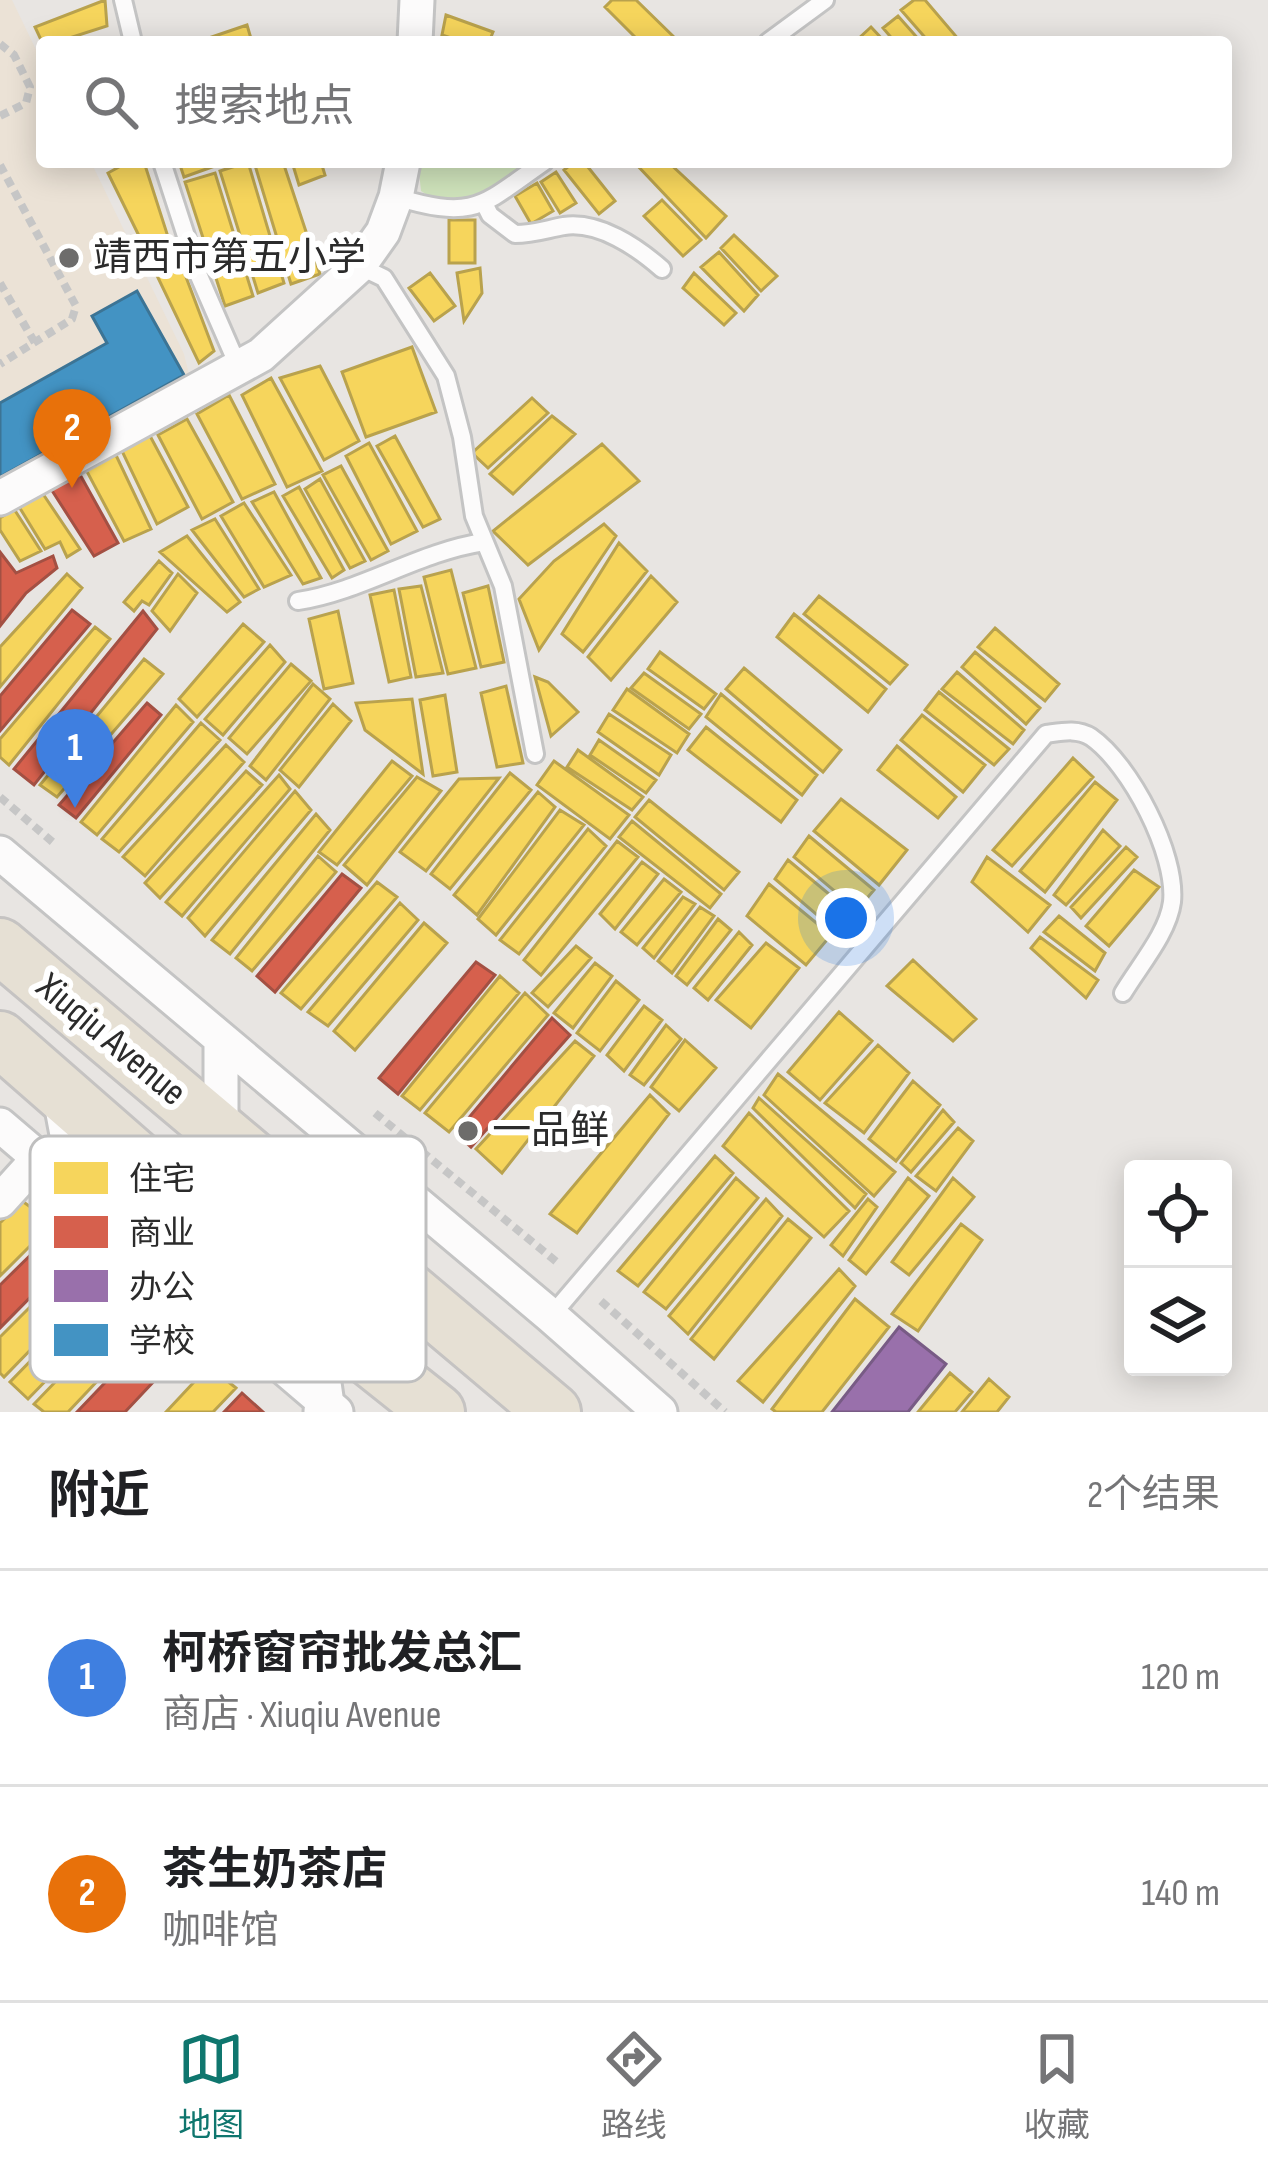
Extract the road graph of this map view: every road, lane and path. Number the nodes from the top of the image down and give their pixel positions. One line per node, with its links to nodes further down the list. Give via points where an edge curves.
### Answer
1 (123, 0): 4 (lane)
2 (418, 0): 5 (street)
3 (826, 0): 6 (lane)
4 (132, 36)
5 (415, 36)
6 (776, 36)
7 (0, 44): 8 (path, via 30,87 26,103)
8 (0, 116)
9 (163, 168): 20 (lane)
10 (402, 168): 13 (street)
11 (536, 168): 14 (lane)
12 (1, 170): 18 (path, via 76,306 72,319)
13 (397, 197): 14 (lane); 15 (street)
14 (485, 206): 16 (lane, via 515,234 562,226 600,231)
15 (359, 266): 20 (street); 22 (lane, via 384,278 446,376)
16 (662, 269)
17 (0, 283): 18 (path)
18 (35, 344): 19 (path)
19 (0, 364)
20 (239, 368): 21 (street)
21 (0, 498)
22 (484, 542): 23 (lane); 24 (lane, via 503,586)
23 (298, 601)
24 (535, 754)
25 (0, 854): 29 (street)
26 (0, 946): 32 (main road, Xiuqiu Avenue)
27 (1123, 992): 42 (lane, via 1172,902 1159,835 1090,736 1046,734)
28 (0, 1039): 30 (main road, Xiuqiu Avenue)
29 (221, 1042): 32 (street); 36 (street)
30 (59, 1090): 33 (street); 34 (main road, Xiuqiu Avenue)
31 (0, 1126): 37 (street)
32 (221, 1133): 35 (main road, Xiuqiu Avenue)
33 (68, 1136)
34 (112, 1136)
35 (225, 1136)
36 (334, 1136)
37 (30, 1152)
38 (30, 1168): 39 (street)
39 (0, 1201)
40 (426, 1212): 42 (street)
41 (426, 1305): 47 (main road, Xiuqiu Avenue)
42 (551, 1316): 48 (street)
43 (296, 1382): 45 (street)
44 (400, 1382): 46 (main road, Xiuqiu Avenue)
45 (328, 1410)
46 (437, 1412)
47 (553, 1412)
48 (660, 1412)

